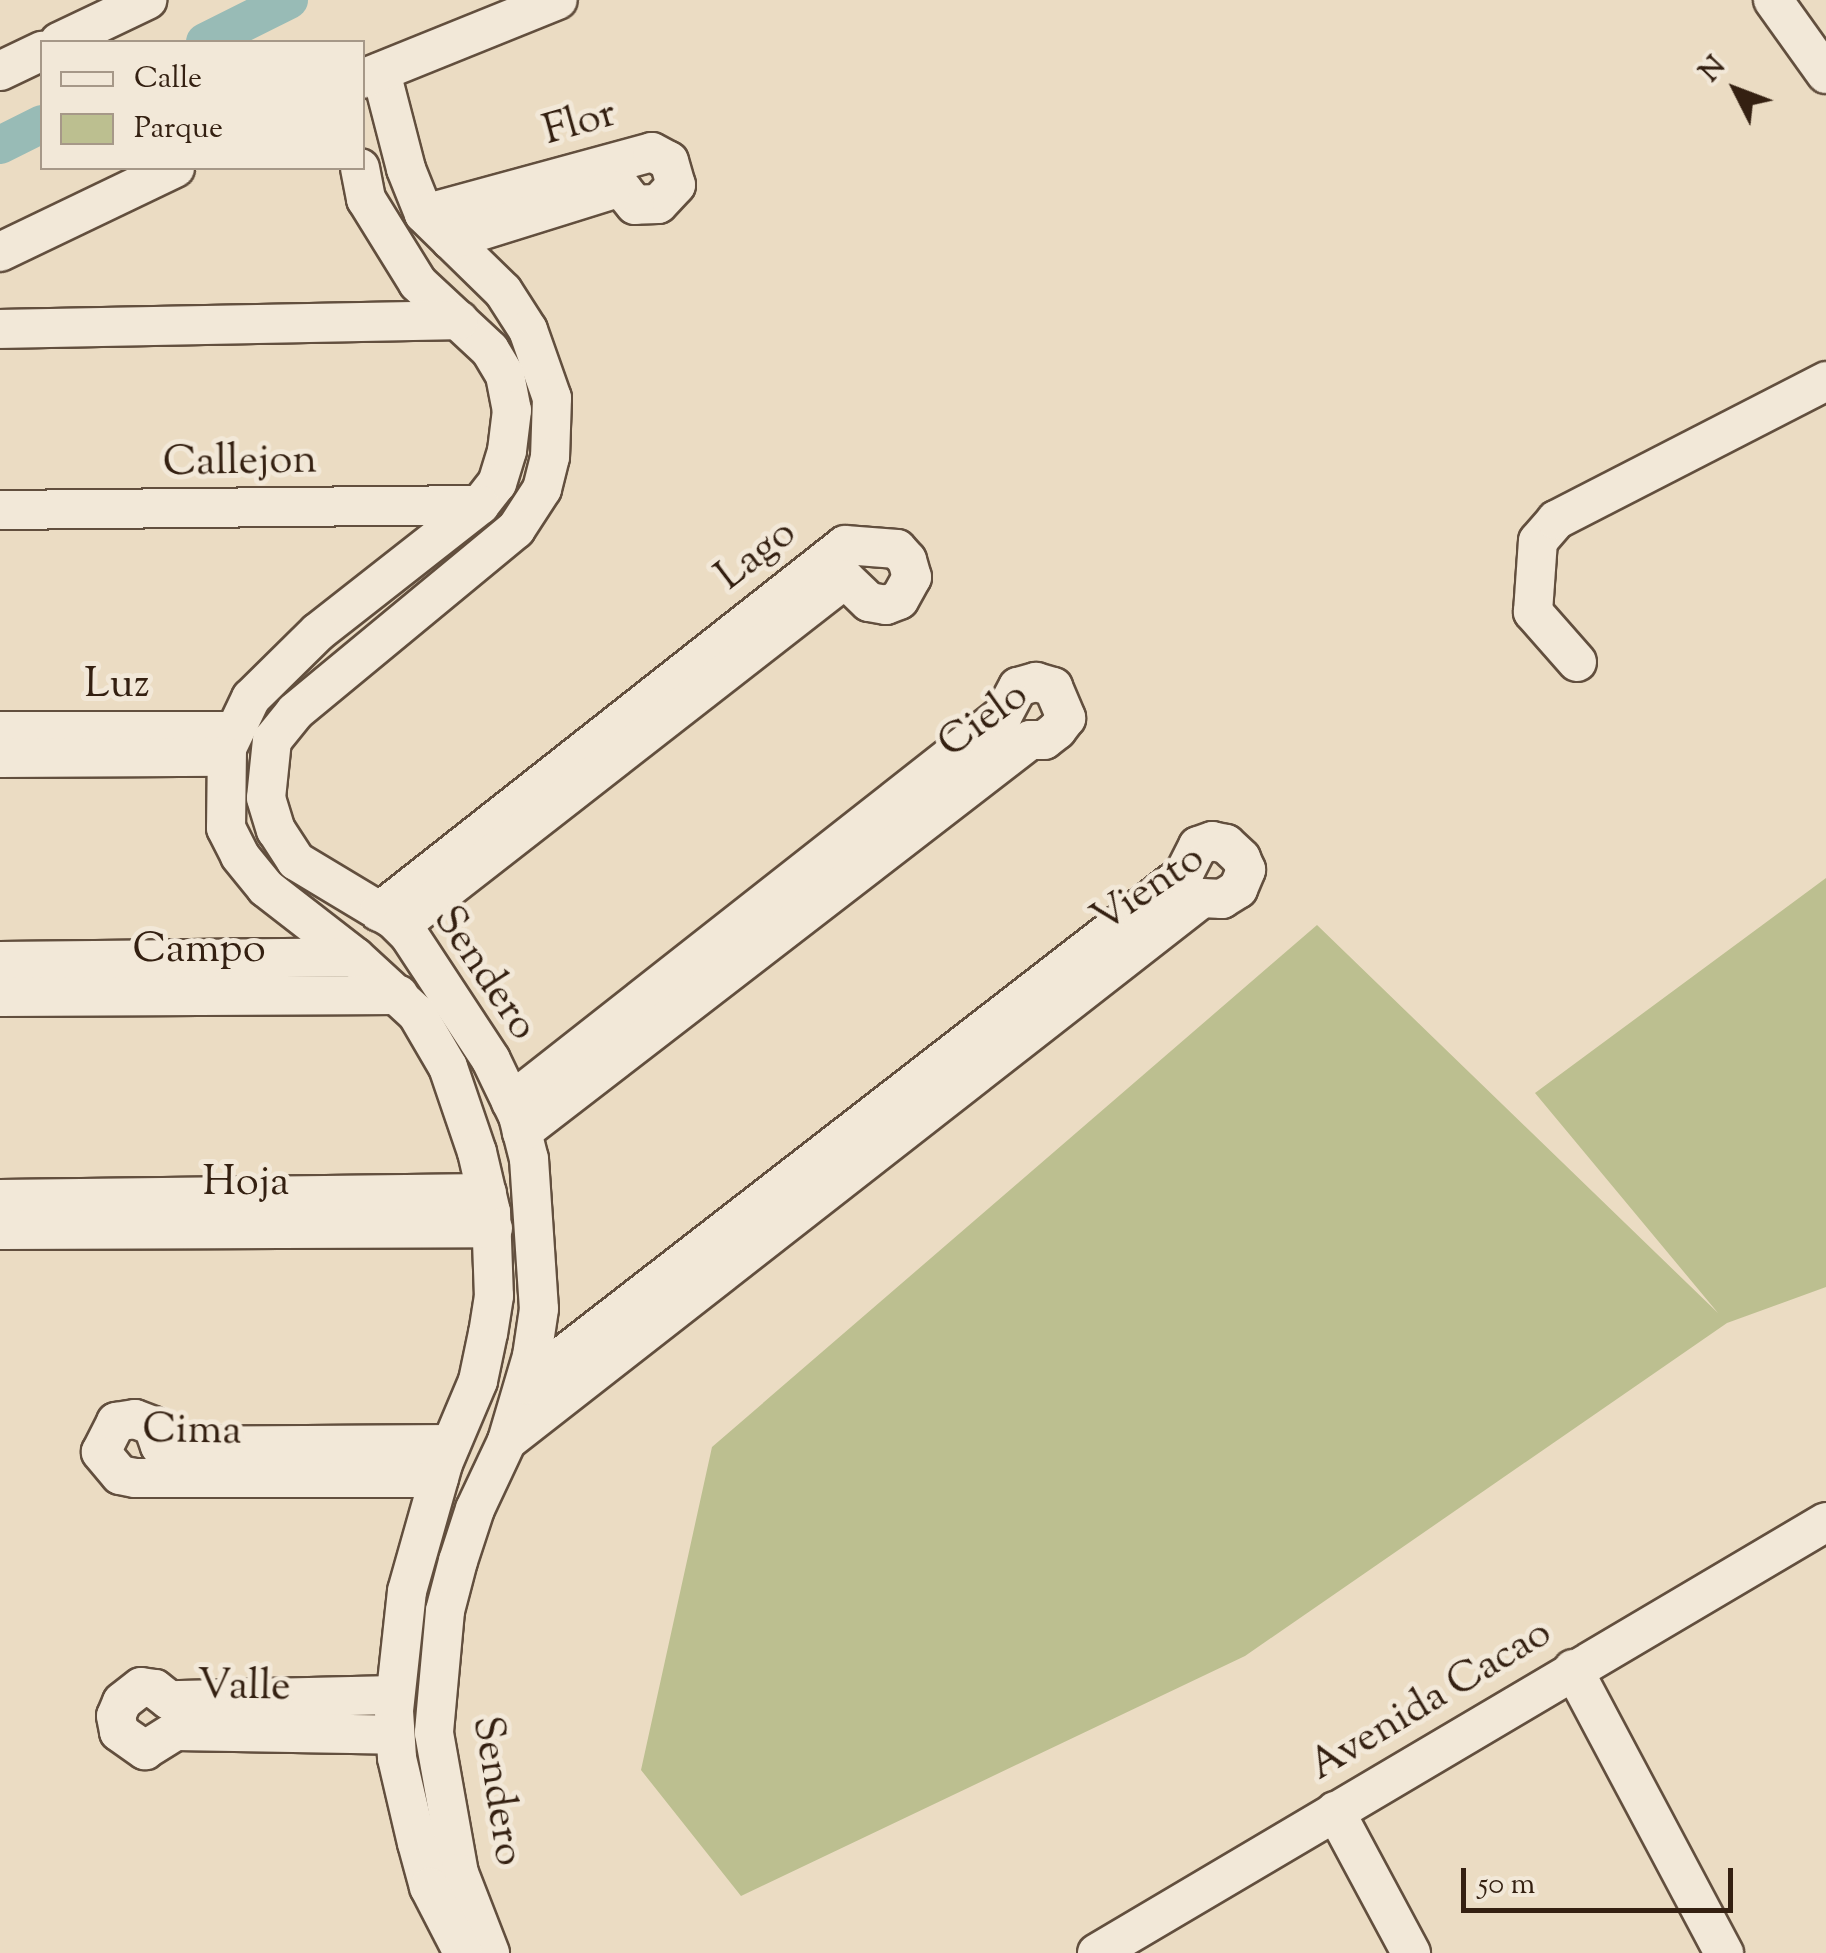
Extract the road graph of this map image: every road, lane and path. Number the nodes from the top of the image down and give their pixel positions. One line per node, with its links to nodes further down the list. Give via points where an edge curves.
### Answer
1 (148, 0): 4 (street)
2 (1772, 0): 7 (street)
3 (549, 1): 8 (street)
4 (63, 40)
5 (40, 51): 6 (street)
6 (0, 71)
7 (1826, 74)
8 (372, 75): 11 (street, Sendero)
9 (170, 170): 13 (street)
10 (360, 170): 14 (street, via 366,199 418,282)
11 (424, 214): 12 (street, Sendero); 12 (street, Flor, via 652,152 669,161 676,184 658,204 635,206 623,190 611,190)
12 (451, 240): 23 (street, Sendero, via 502,291 543,366 554,430 542,489 516,528 294,712 272,740 268,767 266,798 296,861)
13 (0, 252)
14 (459, 320): 15 (street); 17 (street, via 505,375 512,410 498,484)
15 (0, 329)
16 (1826, 382): 19 (street, via 1556,520 1538,541 1532,612)
17 (480, 506): 18 (street, Callejon); 21 (street, via 276,670 250,698)
18 (0, 510)
19 (1577, 662)
20 (0, 730): 21 (street, Luz)
21 (230, 744): 22 (street, Luz); 24 (street, Sendero, via 226,828 240,856 266,888)
22 (0, 758)
23 (390, 919): 23 (street, Lago, via 846,579 870,602 899,600 912,577 907,560 897,549 845,545); 28 (street, Sendero, via 459,1005)
24 (355, 957): 25 (street, Campo); 26 (street, Sendero)
25 (0, 961)
26 (399, 995): 27 (street, Campo); 30 (street, Sendero, via 448,1067)
27 (0, 997)
28 (516, 1117): 28 (street, Cielo, via 1030,740 1057,730 1066,718 1052,687 1018,687 1003,715); 32 (street, Sendero, via 536,1211 539,1309)
29 (0, 1199): 30 (street, Hoja)
30 (490, 1211): 31 (street, Hoja); 34 (street, Sendero, via 494,1296 488,1333 478,1381)
31 (0, 1230)
32 (525, 1385): 33 (street, Sendero); 33 (street, Viento, via 1184,874 1198,846 1212,840 1241,858 1246,870 1238,889 1222,899 1202,898)
33 (507, 1441): 41 (street, Sendero, via 474,1509 445,1612 434,1733 458,1873)
34 (445, 1461): 34 (street, Cima, via 160,1446 152,1426 136,1419 116,1422 101,1452 120,1476 135,1478); 37 (street, Sendero, via 407,1591)
35 (1822, 1536): 36 (street, Avenida Cacao)
36 (1573, 1669): 39 (street, Avenida Cacao); 44 (street)
37 (395, 1695): 38 (street, Sendero); 38 (street, Valle, via 169,1700 141,1687 116,1716 118,1732 146,1750 176,1731)
38 (395, 1735): 40 (street, Sendero, via 430,1887)
39 (1336, 1810): 42 (street, Avenida Cacao); 43 (street)
40 (463, 1953)
41 (490, 1953)
42 (1098, 1953)
43 (1412, 1953)
44 (1724, 1953)

